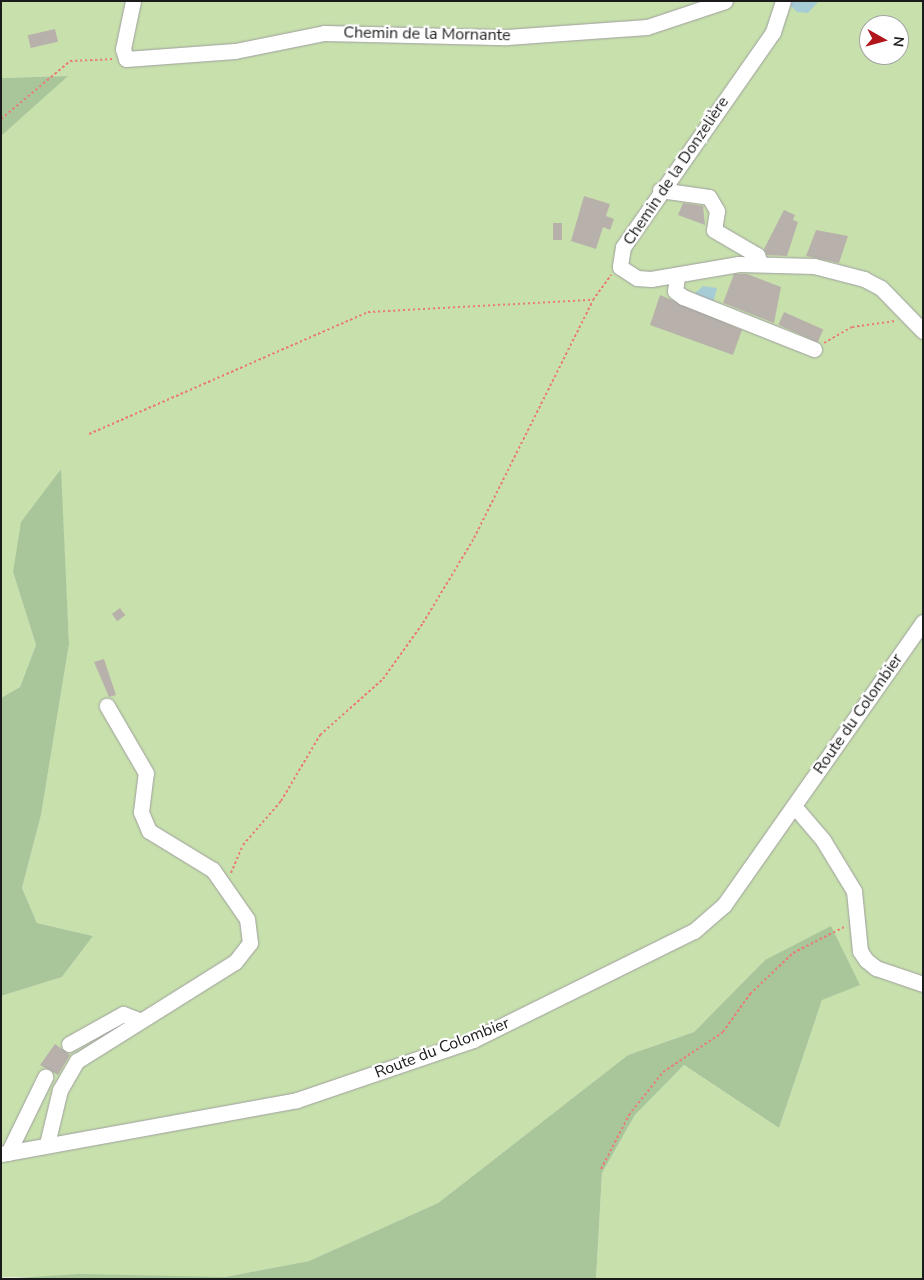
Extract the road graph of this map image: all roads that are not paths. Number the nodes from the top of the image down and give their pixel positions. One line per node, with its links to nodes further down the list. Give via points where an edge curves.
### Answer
1 (133, 1): 2 (street, Chemin de la Mornante, via 123,49 126,59 235,52 324,33 507,36 646,26)
2 (725, 1)
3 (783, 1): 4 (street, Chemin de la Donzelière, via 773,32)
4 (660, 190): 5 (street, via 709,197 717,211 714,230 757,255); 7 (street, Chemin de la Donzelière, via 624,247 620,266)
5 (760, 263): 6 (street); 9 (street, via 814,266 864,279 910,316)
6 (677, 277): 7 (street); 8 (street, via 675,291)
7 (638, 278): 8 (street, Chemin de la Donzelière)
8 (683, 297): 10 (street, Chemin de la Donzelière)
9 (923, 331)
10 (814, 349)
11 (923, 622): 13 (street, Route du Colombier)
12 (107, 706): 15 (street, via 146,773 141,812 149,831 213,870 227,887 250,932 246,952)
13 (794, 806): 14 (street, via 854,891 860,951 866,960 876,968); 18 (street, Route du Colombier, via 710,921 488,1033 297,1100 245,1113)
14 (923, 984)
15 (139, 1020): 16 (street, via 123,1014); 18 (street, via 93,1047 67,1073 49,1122)
16 (69, 1044)
17 (45, 1077): 19 (street)
18 (47, 1144): 19 (street, Route du Colombier)
19 (5, 1154)

